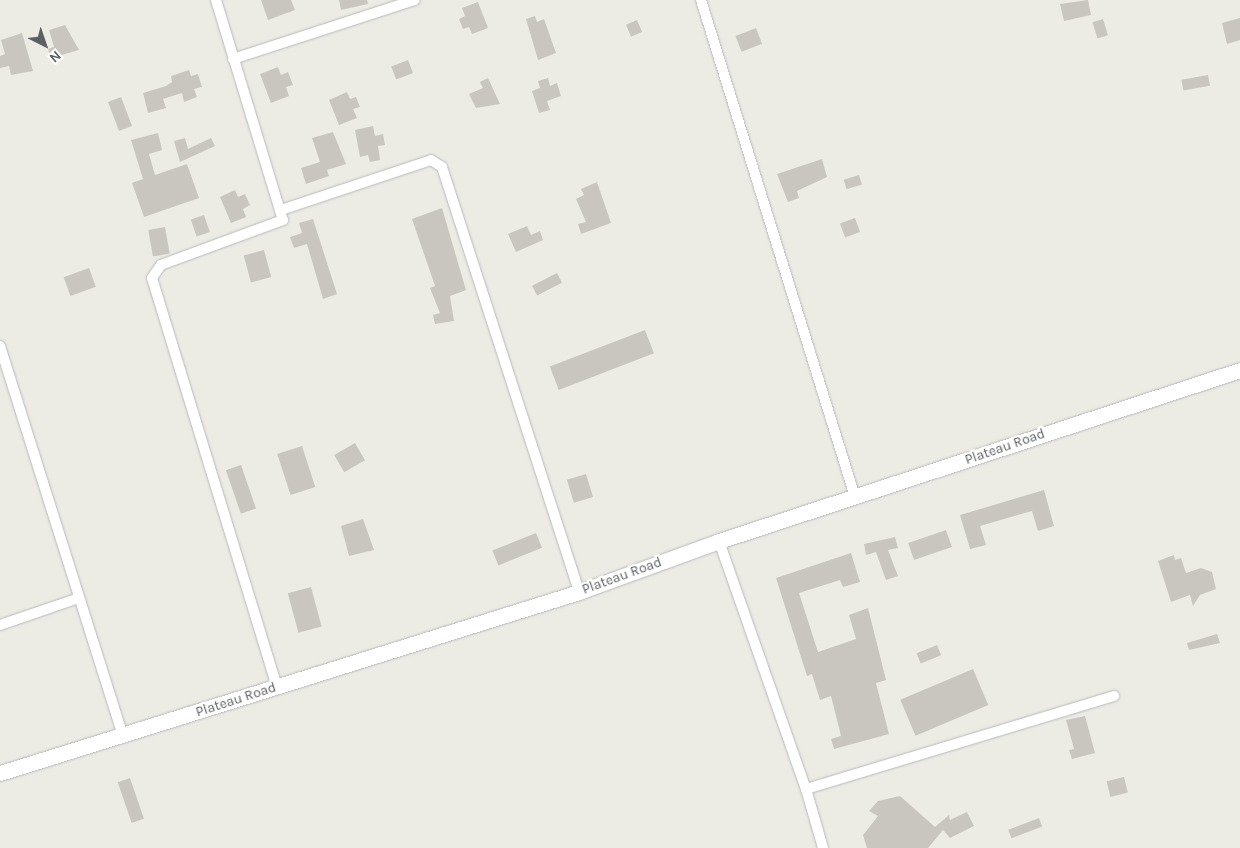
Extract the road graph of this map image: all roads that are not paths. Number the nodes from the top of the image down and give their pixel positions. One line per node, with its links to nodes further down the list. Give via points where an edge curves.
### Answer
1 (216, 0): 4 (street)
2 (416, 0): 4 (street)
3 (701, 0): 8 (street)
4 (233, 59): 5 (street)
5 (281, 210): 10 (street, via 431,160 442,167); 13 (street, via 283,220 275,226 161,265 152,278)
6 (0, 348): 11 (street)
7 (1240, 370): 8 (street, Plateau Road)
8 (855, 497): 9 (street, Plateau Road)
9 (719, 541): 10 (street, Plateau Road); 17 (street)
10 (579, 592): 13 (street, Plateau Road)
11 (80, 598): 12 (street); 15 (street)
12 (0, 625)
13 (277, 687): 15 (street, Plateau Road)
14 (1114, 696): 17 (street)
15 (123, 736): 16 (street, Plateau Road)
16 (0, 773)
17 (806, 789): 18 (street)
18 (823, 848)

